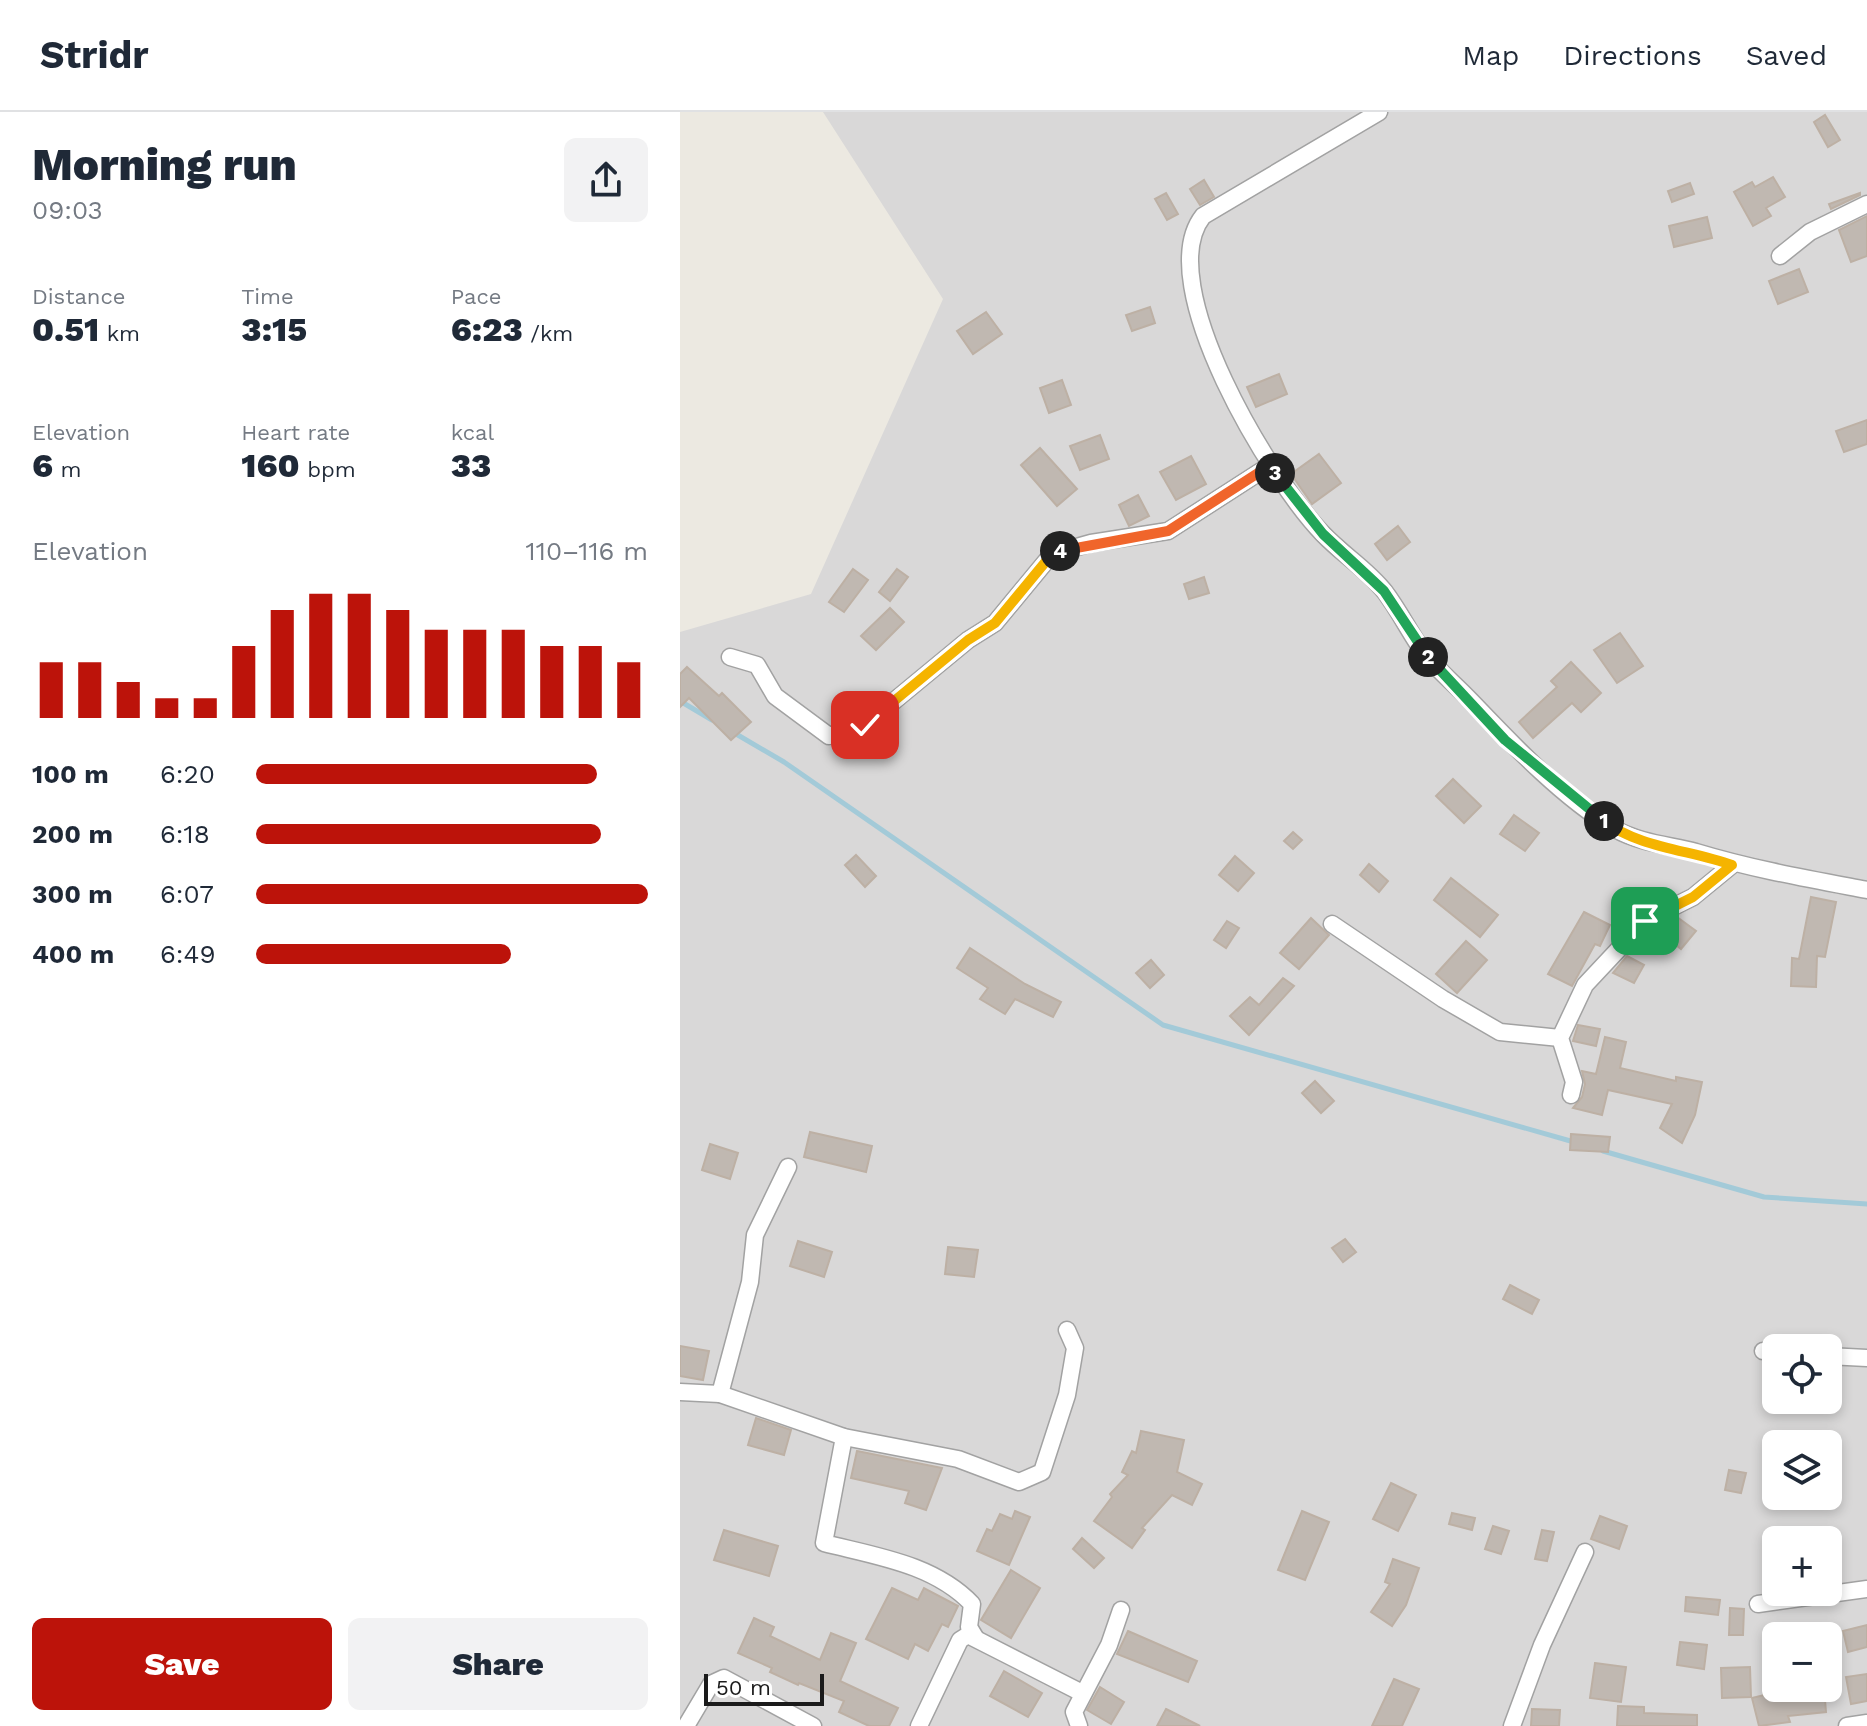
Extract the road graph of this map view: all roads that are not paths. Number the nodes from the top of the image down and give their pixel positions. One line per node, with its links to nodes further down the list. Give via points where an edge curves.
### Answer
1 (1379, 112): 4 (street, via 1203,216 1192,235 1197,301 1216,362)
2 (1867, 204): 3 (street, via 1810,232)
3 (1780, 256)
4 (1269, 466): 5 (street, via 1168,531 1052,554 995,623 865,725 829,736 775,696 757,665); 6 (street, via 1323,534 1384,591 1427,657 1505,740 1612,827 1634,839)
5 (730, 657)
6 (1732, 865): 7 (street); 9 (street, via 1693,897 1645,921 1585,985)
7 (1867, 890)
8 (1332, 924): 9 (street, via 1500,1032)
9 (1560, 1038): 10 (street, via 1574,1082)
10 (1571, 1095)
11 (788, 1167): 16 (street, via 755,1235 750,1282)
12 (1067, 1330): 17 (street, via 1075,1348 1067,1395 1042,1472 1019,1482 958,1459)
13 (1842, 1357): 14 (street)
14 (1867, 1358)
15 (680, 1392): 16 (street)
16 (720, 1394): 17 (street)
17 (844, 1437): 22 (street, via 824,1543 914,1566 960,1592 972,1604 969,1627)
18 (1585, 1552): 30 (street)
19 (1867, 1589): 20 (street)
20 (1758, 1604)
21 (1121, 1610): 23 (street, via 1109,1645)
22 (975, 1637): 23 (street); 28 (street, via 960,1640)
23 (1082, 1693): 24 (street)
24 (1076, 1719): 29 (street)
25 (1867, 1723): 31 (street)
26 (686, 1726): 27 (street, via 711,1684 724,1678)
27 (813, 1726)
28 (919, 1726)
29 (1064, 1726)
30 (1512, 1726)
31 (1847, 1726)

